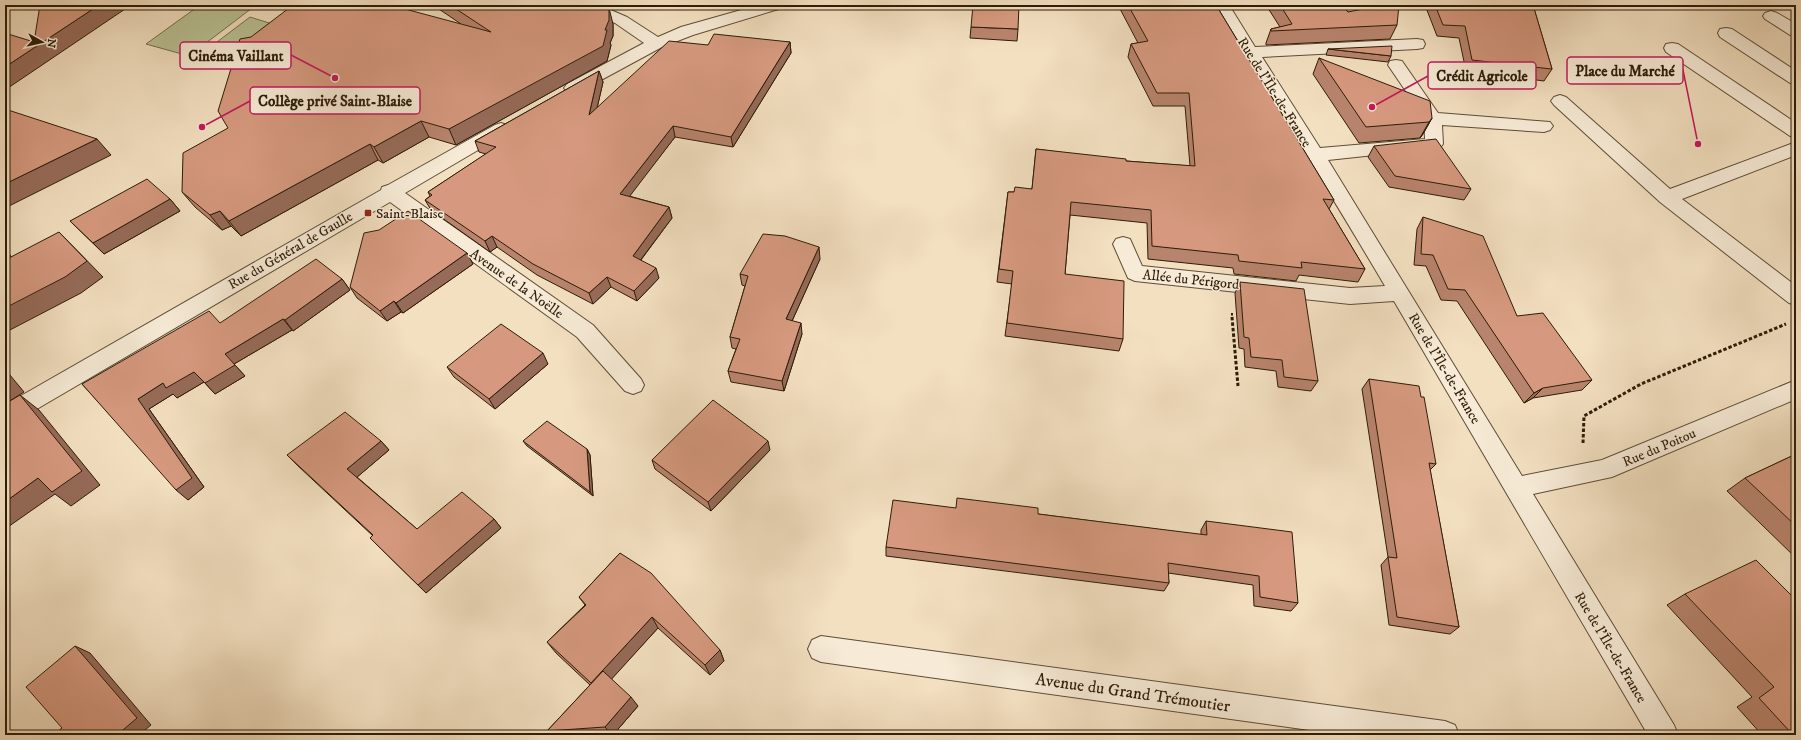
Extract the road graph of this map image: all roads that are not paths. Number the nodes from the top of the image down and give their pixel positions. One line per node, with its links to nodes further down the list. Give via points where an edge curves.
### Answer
1 (585, 5): 7 (street, via 621,20)
2 (776, 5): 7 (street, via 687,31)
3 (1221, 5): 10 (street, Rue de l'Île-de-France)
4 (1771, 16): 5 (street)
5 (1796, 31)
6 (1726, 33): 12 (street)
7 (656, 43): 13 (street)
8 (1418, 44): 10 (street)
9 (1672, 48): 18 (street)
10 (1249, 52): 20 (street, Rue de l'Île-de-France)
11 (1396, 65): 15 (street)
12 (1796, 79)
13 (556, 98)
14 (1560, 101): 22 (street)
15 (1433, 118): 17 (street); 20 (street, via 1434,144)
16 (515, 121): 21 (street, Rue du Général de Gaulle)
17 (1544, 126)
18 (1796, 132)
19 (1796, 148): 22 (street)
20 (1315, 155): 24 (street, Rue de l'Île-de-France)
21 (389, 192): 26 (street, Avenue de la Noëlle, via 585,331); 28 (street, Rue du Général de Gaulle)
22 (1667, 197): 25 (street)
23 (1123, 244): 24 (street, Allée du Périgord, via 1135,273 1350,296)
24 (1399, 293): 29 (street, Rue de l'Île-de-France)
25 (1796, 298)
26 (633, 385)
27 (1796, 389): 29 (street, Rue du Poitou, via 1604,470)
28 (5, 416)
29 (1516, 487): 32 (street, Rue de l'Île-de-France)
30 (821, 649): 31 (street, Avenue du Grand Trémoutier)
31 (1445, 735)
32 (1664, 735)

